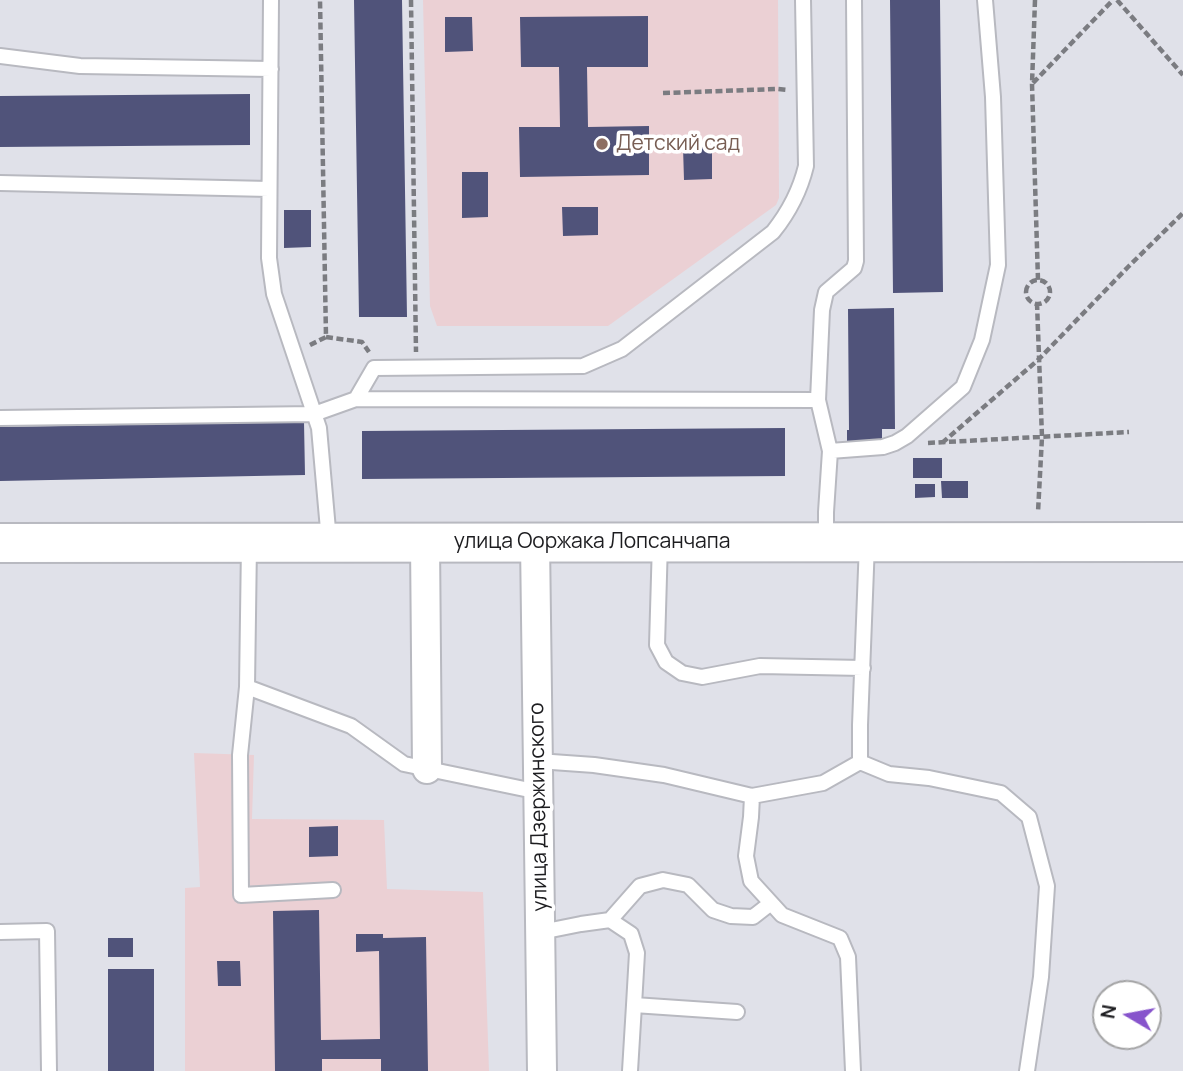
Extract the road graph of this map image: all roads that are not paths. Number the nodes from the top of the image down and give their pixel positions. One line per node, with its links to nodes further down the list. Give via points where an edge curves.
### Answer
1 (271, 0): 6 (lane)
2 (803, 0): 9 (lane, via 806,166 800,188 773,232 622,349 583,366 374,368)
3 (854, 0): 10 (lane, via 856,261 826,292)
4 (985, 0): 13 (lane, via 998,265 982,340 963,387 907,436 883,447)
5 (0, 56): 6 (lane, via 80,66)
6 (271, 69): 8 (lane)
7 (0, 183): 8 (lane)
8 (269, 189): 11 (lane, via 274,294)
9 (356, 399): 10 (lane); 11 (lane)
10 (818, 400): 13 (lane)
11 (314, 414): 12 (lane); 22 (lane)
12 (0, 418)
13 (830, 451): 15 (lane)
14 (660, 541): 15 (street, улица Ооржака Лопсанчапа); 18 (street, улица Ооржака Лопсанчапа); 23 (lane, via 657,645 666,662 682,673 702,677 760,666)
15 (826, 541): 19 (street, улица Ооржака Лопсанчапа)
16 (249, 542): 21 (street, улица Ооржака Лопсанчапа); 22 (street, улица Ооржака Лопсанчапа); 24 (lane)
17 (425, 542): 18 (street, улица Ооржака Лопсанчапа); 22 (street, улица Ооржака Лопсанчапа); 27 (street)
18 (535, 542): 25 (street, улица Дзержинского)
19 (867, 542): 20 (street, улица Ооржака Лопсанчапа); 23 (lane)
20 (1183, 542)
21 (0, 543)
22 (329, 543)
23 (863, 668): 26 (lane)
24 (247, 687): 27 (lane, via 351,726 404,764); 30 (lane, via 240,755 241,895)
25 (538, 761): 28 (street, улица Дзержинского); 29 (lane, via 664,775)
26 (860, 762): 29 (lane, via 823,783); 41 (lane, via 889,774 1001,793 1029,817 1047,886 1041,977)
27 (426, 769): 28 (lane)
28 (539, 792): 34 (street, улица Дзержинского)
29 (752, 796): 31 (lane, via 746,856 751,881)
30 (333, 890)
31 (771, 904): 32 (lane, via 753,917 731,916 713,910 688,885 663,880 640,886); 40 (lane, via 782,915 840,938 848,957)
32 (610, 920): 34 (lane); 35 (lane, via 631,934 637,953)
33 (0, 932): 37 (lane, via 47,930)
34 (541, 932): 38 (street, улица Дзержинского)
35 (634, 1005): 36 (lane); 39 (lane)
36 (737, 1012)
37 (49, 1071)
38 (542, 1071)
39 (630, 1071)
40 (853, 1071)
41 (1027, 1071)

